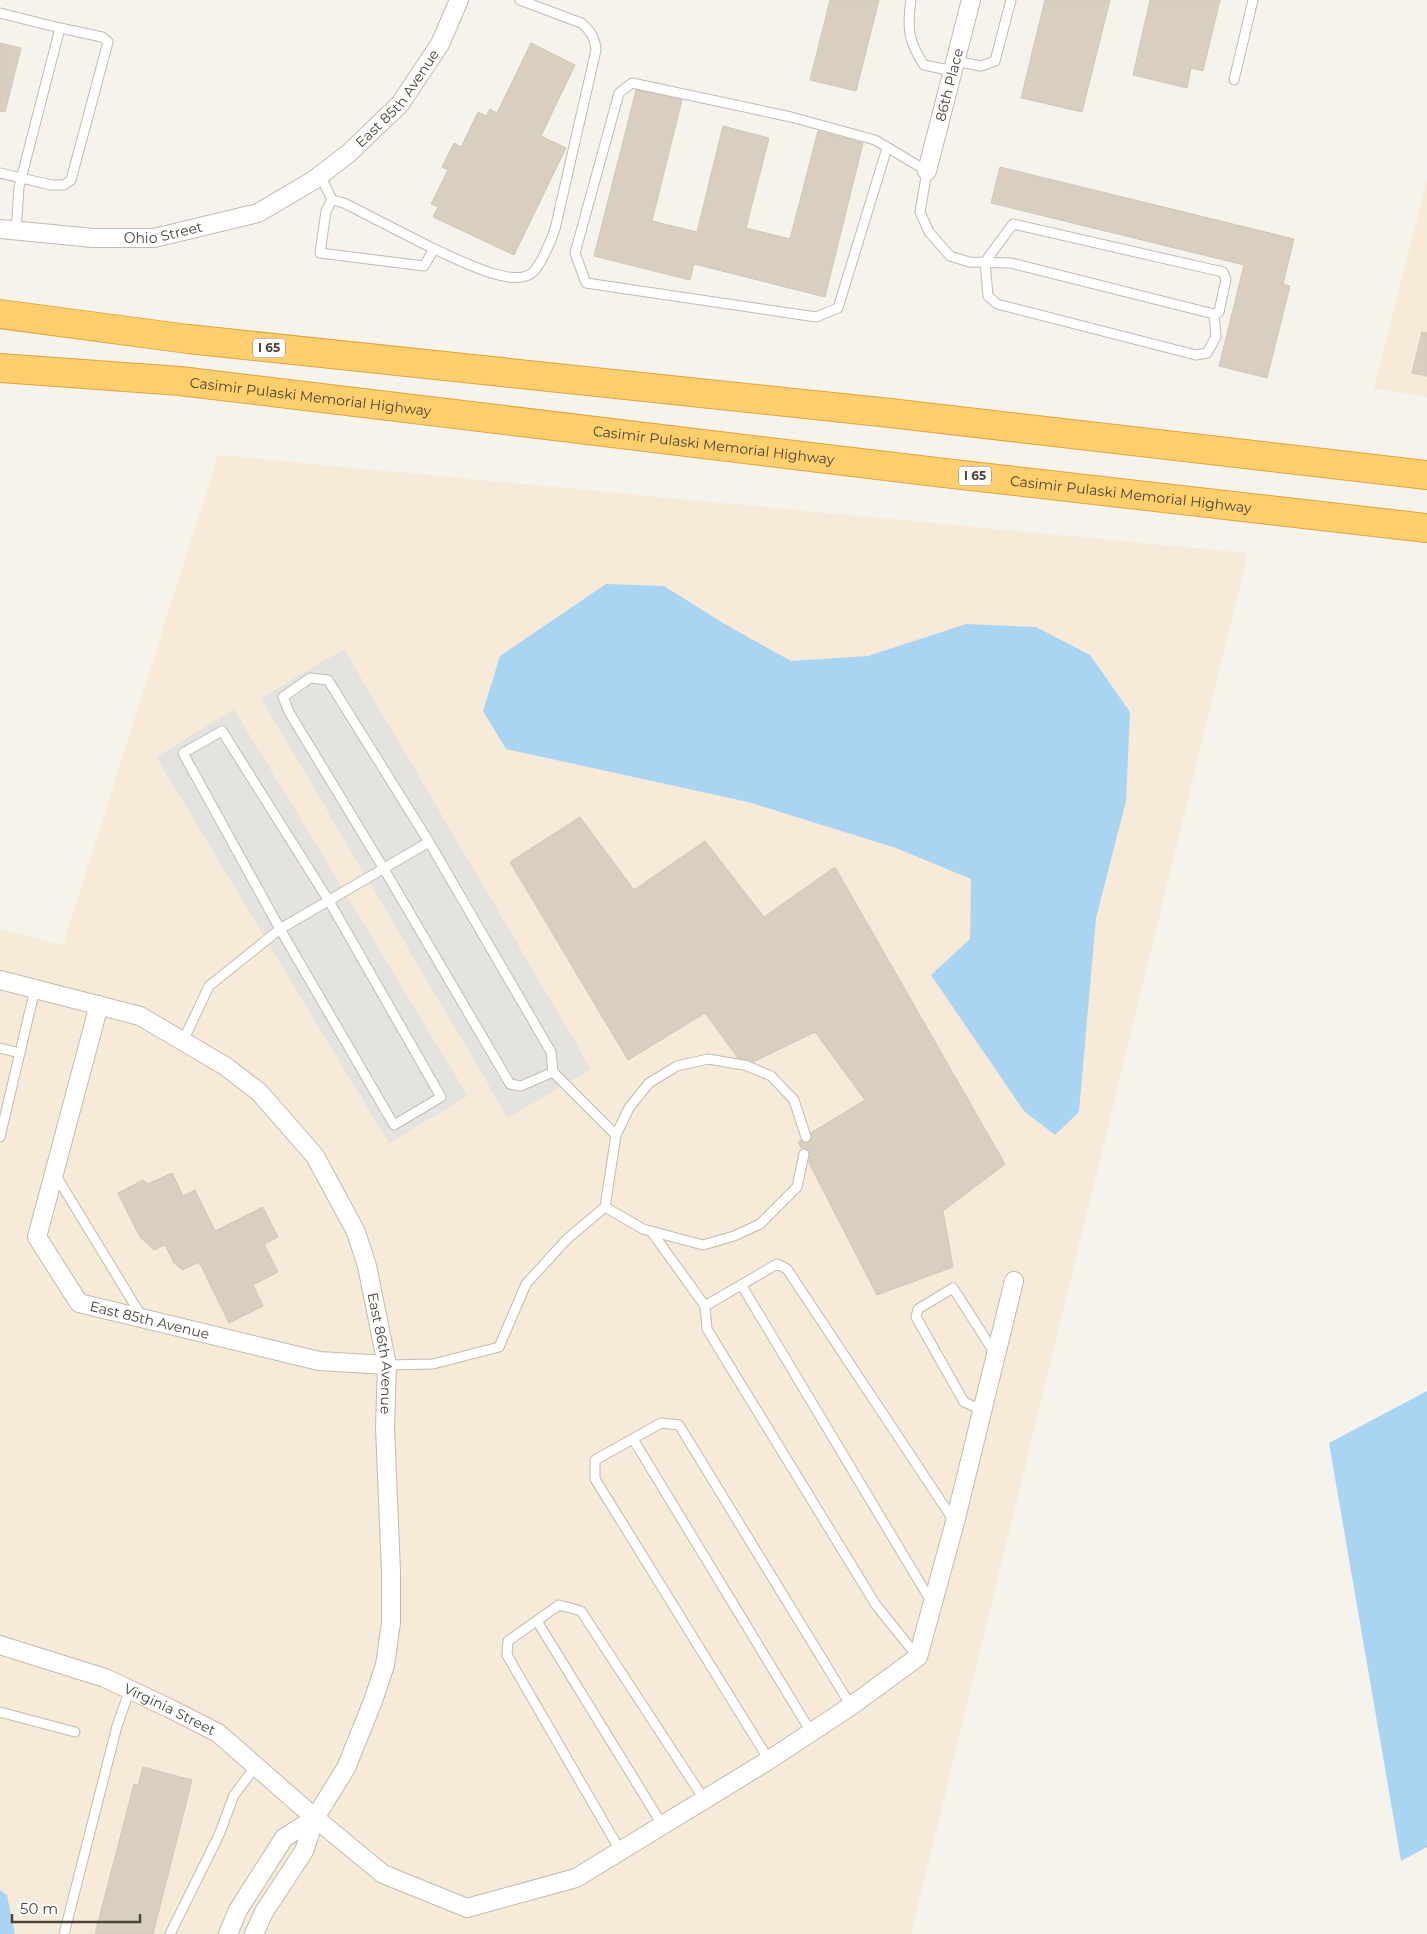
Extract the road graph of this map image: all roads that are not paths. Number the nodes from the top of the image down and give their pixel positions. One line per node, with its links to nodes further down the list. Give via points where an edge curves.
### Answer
1 (459, 0): 14 (street, East 85th Avenue, via 440,44 400,104)
2 (520, 0): 18 (lane, via 581,23 595,42 596,50 555,229 533,272 528,275 513,277 489,273)
3 (911, 0): 9 (lane, via 908,22 913,49 924,65)
4 (971, 0): 9 (street, 86th Place)
5 (1011, 0): 9 (lane, via 995,61 981,66)
6 (1253, 0): 10 (lane)
7 (0, 13): 8 (lane)
8 (60, 28): 15 (lane); 15 (lane, via 102,37 108,42 106,53 71,180 64,185 51,185)
9 (954, 66): 12 (street, 86th Place)
10 (1234, 80)
11 (887, 148): 11 (lane, via 875,140 791,117 632,83 619,93 575,253 586,283 816,317 838,308); 12 (lane)
12 (927, 171): 19 (lane, via 920,212 929,232 950,256 969,262)
13 (0, 173): 15 (lane)
14 (317, 177): 16 (lane); 17 (street, Ohio Street, via 258,213 154,238 93,238)
15 (22, 178): 17 (lane)
16 (332, 200): 18 (lane); 18 (lane, via 326,211 320,253 424,266)
17 (8, 230)
18 (434, 249)
19 (985, 262): 21 (lane, via 1011,263); 21 (lane, via 988,296 997,304 1196,355 1207,354 1216,338); 21 (lane, via 1013,224 1038,229 1223,272 1226,279 1223,297 1219,312)
20 (0, 314): 23 (highway, I 65, via 188,339 890,413)
21 (1214, 314)
22 (0, 368): 24 (highway, Casimir Pulaski Memorial Highway / I 65, via 180,381)
23 (1427, 475)
24 (1427, 528)
25 (429, 842): 26 (lane); 26 (lane, via 328,680 310,678 283,698); 35 (lane, via 551,1052)
26 (384, 869): 27 (lane); 35 (lane, via 510,1084 522,1086)
27 (329, 901): 28 (lane); 28 (lane, via 222,731 183,752); 28 (lane, via 441,1097 394,1126)
28 (280, 929): 32 (lane, via 209,986)
29 (0, 980): 30 (street, East 86th Avenue)
30 (35, 989): 31 (street, East 86th Avenue); 34 (lane)
31 (99, 1005): 32 (street, East 86th Avenue, via 140,1016); 40 (street, East 85th Avenue)
32 (183, 1041): 48 (street, East 86th Avenue, via 225,1066 259,1092 315,1156 356,1232)
33 (0, 1048): 34 (lane)
34 (20, 1053): 37 (lane)
35 (553, 1072): 36 (lane)
36 (616, 1135): 38 (lane, via 629,1108 649,1083 676,1066 708,1059 744,1065 771,1076 794,1100); 41 (lane)
37 (0, 1137)
38 (806, 1137)
39 (804, 1154): 42 (lane, via 797,1187 760,1224 702,1245)
40 (54, 1172): 46 (lane); 46 (street, East 85th Avenue, via 37,1237 78,1303)
41 (605, 1207): 42 (lane); 48 (lane, via 566,1239 526,1284 499,1347 432,1364)
42 (651, 1231): 45 (lane)
43 (1014, 1280): 47 (street)
44 (742, 1286): 45 (lane); 51 (lane, via 777,1264 787,1268); 52 (lane)
45 (706, 1306): 55 (lane, via 707,1329 876,1605)
46 (143, 1320): 48 (street, East 85th Avenue, via 319,1362)
47 (996, 1355): 49 (street); 49 (lane, via 953,1288 918,1309 916,1317 964,1402)
48 (387, 1365): 64 (street, East 86th Avenue, via 384,1427 391,1623 385,1665 346,1768)
49 (982, 1410): 51 (street)
50 (633, 1438): 57 (lane, via 661,1423 679,1425); 60 (lane); 61 (lane, via 595,1460 595,1479)
51 (955, 1522): 52 (street)
52 (932, 1603): 55 (street)
53 (537, 1621): 63 (lane, via 559,1605 581,1612); 65 (lane); 66 (lane, via 508,1641 507,1655)
54 (0, 1645): 56 (street, Virginia Street)
55 (918, 1657): 57 (street, Virginia Street)
56 (130, 1689): 62 (street, Virginia Street, via 218,1734); 67 (lane, via 114,1736)
57 (851, 1706): 60 (street, Virginia Street)
58 (0, 1712): 59 (lane)
59 (75, 1732)
60 (811, 1732): 61 (street, Virginia Street)
61 (769, 1760): 63 (street, Virginia Street)
62 (256, 1766): 64 (street, Virginia Street); 68 (lane, via 234,1795 219,1835)
63 (704, 1799): 65 (street, Virginia Street)
64 (315, 1818): 66 (street, Virginia Street, via 383,1874 467,1908 576,1878); 69 (street, East 86th Avenue, via 284,1838 238,1910); 70 (street, East 86th Avenue, via 304,1851 264,1912)
65 (663, 1826): 66 (street, Virginia Street)
66 (621, 1852)
67 (64, 1934)
68 (170, 1934)
69 (228, 1934)
70 (254, 1934)

